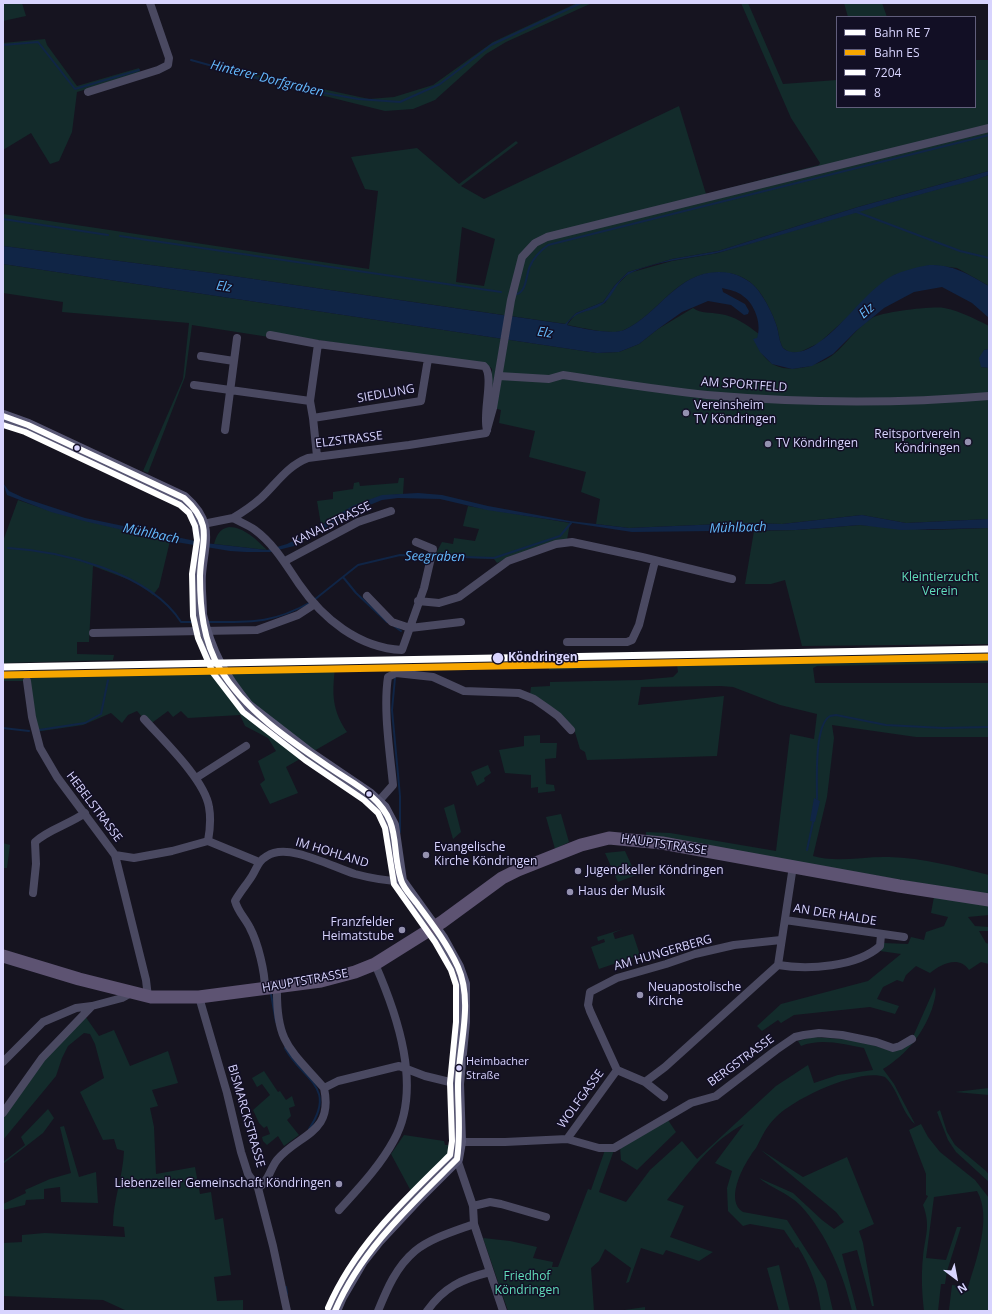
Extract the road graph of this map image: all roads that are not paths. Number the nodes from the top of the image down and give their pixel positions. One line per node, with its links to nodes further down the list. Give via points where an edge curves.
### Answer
1 (150, 3): 2 (street, via 169,58 168,64 158,70)
2 (88, 92)
3 (989, 128): 10 (street, via 547,236 535,243 522,257 510,303)
4 (270, 335): 6 (street)
5 (237, 338): 9 (street)
6 (318, 344): 8 (street); 14 (street)
7 (201, 356): 9 (street)
8 (428, 358): 16 (street, SIEDLUNG, via 420,402); 18 (street, via 484,366 489,374 485,415)
9 (234, 361): 12 (street)
10 (499, 376): 13 (street, AM SPORTFELD, via 549,379 563,375 677,391 770,400 886,402); 18 (street)
11 (194, 385): 12 (street)
12 (231, 391): 14 (street); 17 (street)
13 (989, 396)
14 (310, 401): 16 (street)
15 (3, 416): 22 (street, via 45,432 184,498 195,508)
16 (313, 418): 19 (street)
17 (225, 430)
18 (487, 430): 19 (street, ELZSTRASSE, via 483,434)
19 (317, 456): 21 (street, ELZSTRASSE, via 299,461 277,479 262,497)
20 (391, 510): 24 (street, KANALSTRASSE, via 358,522)
21 (233, 518): 22 (street); 24 (street, via 255,530)
22 (203, 524): 39 (street, bridge, via 205,540 200,574 201,615 208,643 220,669 248,706)
23 (416, 542): 28 (street, via 432,549 424,588)
24 (285, 561): 29 (street)
25 (656, 561): 26 (street); 28 (street, via 588,544 556,544 505,563 459,597 439,603); 33 (street, via 639,625 632,640)
26 (732, 579)
27 (366, 596): 31 (street, via 392,622)
28 (418, 601): 31 (street)
29 (315, 604): 31 (street, via 332,622 354,637 385,649 402,650); 32 (street, via 298,615 257,630)
30 (461, 622): 31 (street)
31 (410, 628)
32 (93, 633)
33 (567, 642)
34 (27, 681): 40 (street, HEBELSTRASSE, via 40,748 57,777)
35 (144, 719): 38 (street)
36 (571, 730): 39 (street, via 547,708 519,693 464,691 433,677 396,673 388,677 387,682 393,785)
37 (246, 746): 38 (street)
38 (196, 778): 41 (street, via 209,807)
39 (378, 802): 45 (street, via 393,825)
40 (85, 813): 42 (street, HEBELSTRASSE); 46 (street, via 35,842)
41 (208, 841): 42 (street, via 134,858); 43 (street)
42 (115, 856): 58 (street, HEBELSTRASSE)
43 (258, 862): 45 (street, IM HOHLAND, via 268,855 287,852 355,874 380,880); 56 (street, via 235,901 237,910 250,927 265,980)
44 (793, 866): 47 (main road, HAUPTSTRASSE); 48 (street); 49 (main road, HAUPTSTRASSE, via 646,840 609,838 562,852 502,878)
45 (401, 881): 49 (street)
46 (33, 893)
47 (989, 900)
48 (785, 920): 50 (street, AN DER HALDE); 52 (street)
49 (434, 927): 54 (main road, HAUPTSTRASSE); 68 (street, via 458,967 464,984 464,1022)
50 (881, 935): 51 (street, AN DER HALDE); 55 (street, AN DER HALDE, via 880,946 874,951 846,962 799,968)
51 (904, 937)
52 (781, 940): 55 (street); 64 (street, AM HUNGERBERG, via 734,945 695,954 617,978 590,992 590,1011)
53 (3, 956): 57 (main road, HAUPTSTRASSE)
54 (375, 964): 56 (main road, HAUPTSTRASSE, via 338,977); 63 (street, via 390,997)
55 (778, 965): 67 (street)
56 (271, 988): 59 (main road, HAUPTSTRASSE); 65 (street, via 285,1042)
57 (131, 993): 58 (main road, HAUPTSTRASSE); 60 (street)
58 (148, 996): 59 (main road, HAUPTSTRASSE)
59 (199, 997): 75 (street, BISMARCKSTRASSE, via 227,1092 241,1152 248,1174)
60 (92, 1006): 62 (street, via 76,1008 43,1022); 71 (street, via 42,1058)
61 (912, 1039): 72 (street, BERGSTRASSE, via 892,1048 842,1035 804,1034 776,1050 716,1096 691,1103 614,1148 600,1148)
62 (5, 1057)
63 (407, 1070): 66 (street, via 399,1066); 68 (street); 77 (street, via 405,1103 400,1127 394,1140 374,1170)
64 (618, 1070): 67 (street, WOLFGASSE); 72 (street, WOLFGASSE)
65 (316, 1078): 66 (street); 69 (street)
66 (338, 1081): 69 (street)
67 (645, 1082): 70 (street, WOLFGASSE)
68 (458, 1084): 73 (street)
69 (324, 1088): 75 (street, via 324,1116 320,1123 278,1160 267,1179)
70 (664, 1097)
71 (3, 1113)
72 (567, 1139): 73 (street, WOLFGASSE)
73 (460, 1142): 74 (street)
74 (457, 1159): 76 (street); 82 (street, via 374,1246 362,1261)
75 (258, 1188): 81 (street, BISMARCKSTRASSE)
76 (473, 1206): 78 (street, via 490,1202); 79 (street)
77 (339, 1210)
78 (546, 1217)
79 (474, 1224): 80 (street); 83 (street, via 416,1250 396,1273)
80 (490, 1272): 84 (street, via 468,1277 450,1287); 85 (street)
81 (287, 1311)
82 (335, 1311)
83 (378, 1311)
84 (427, 1311)
85 (503, 1311)

